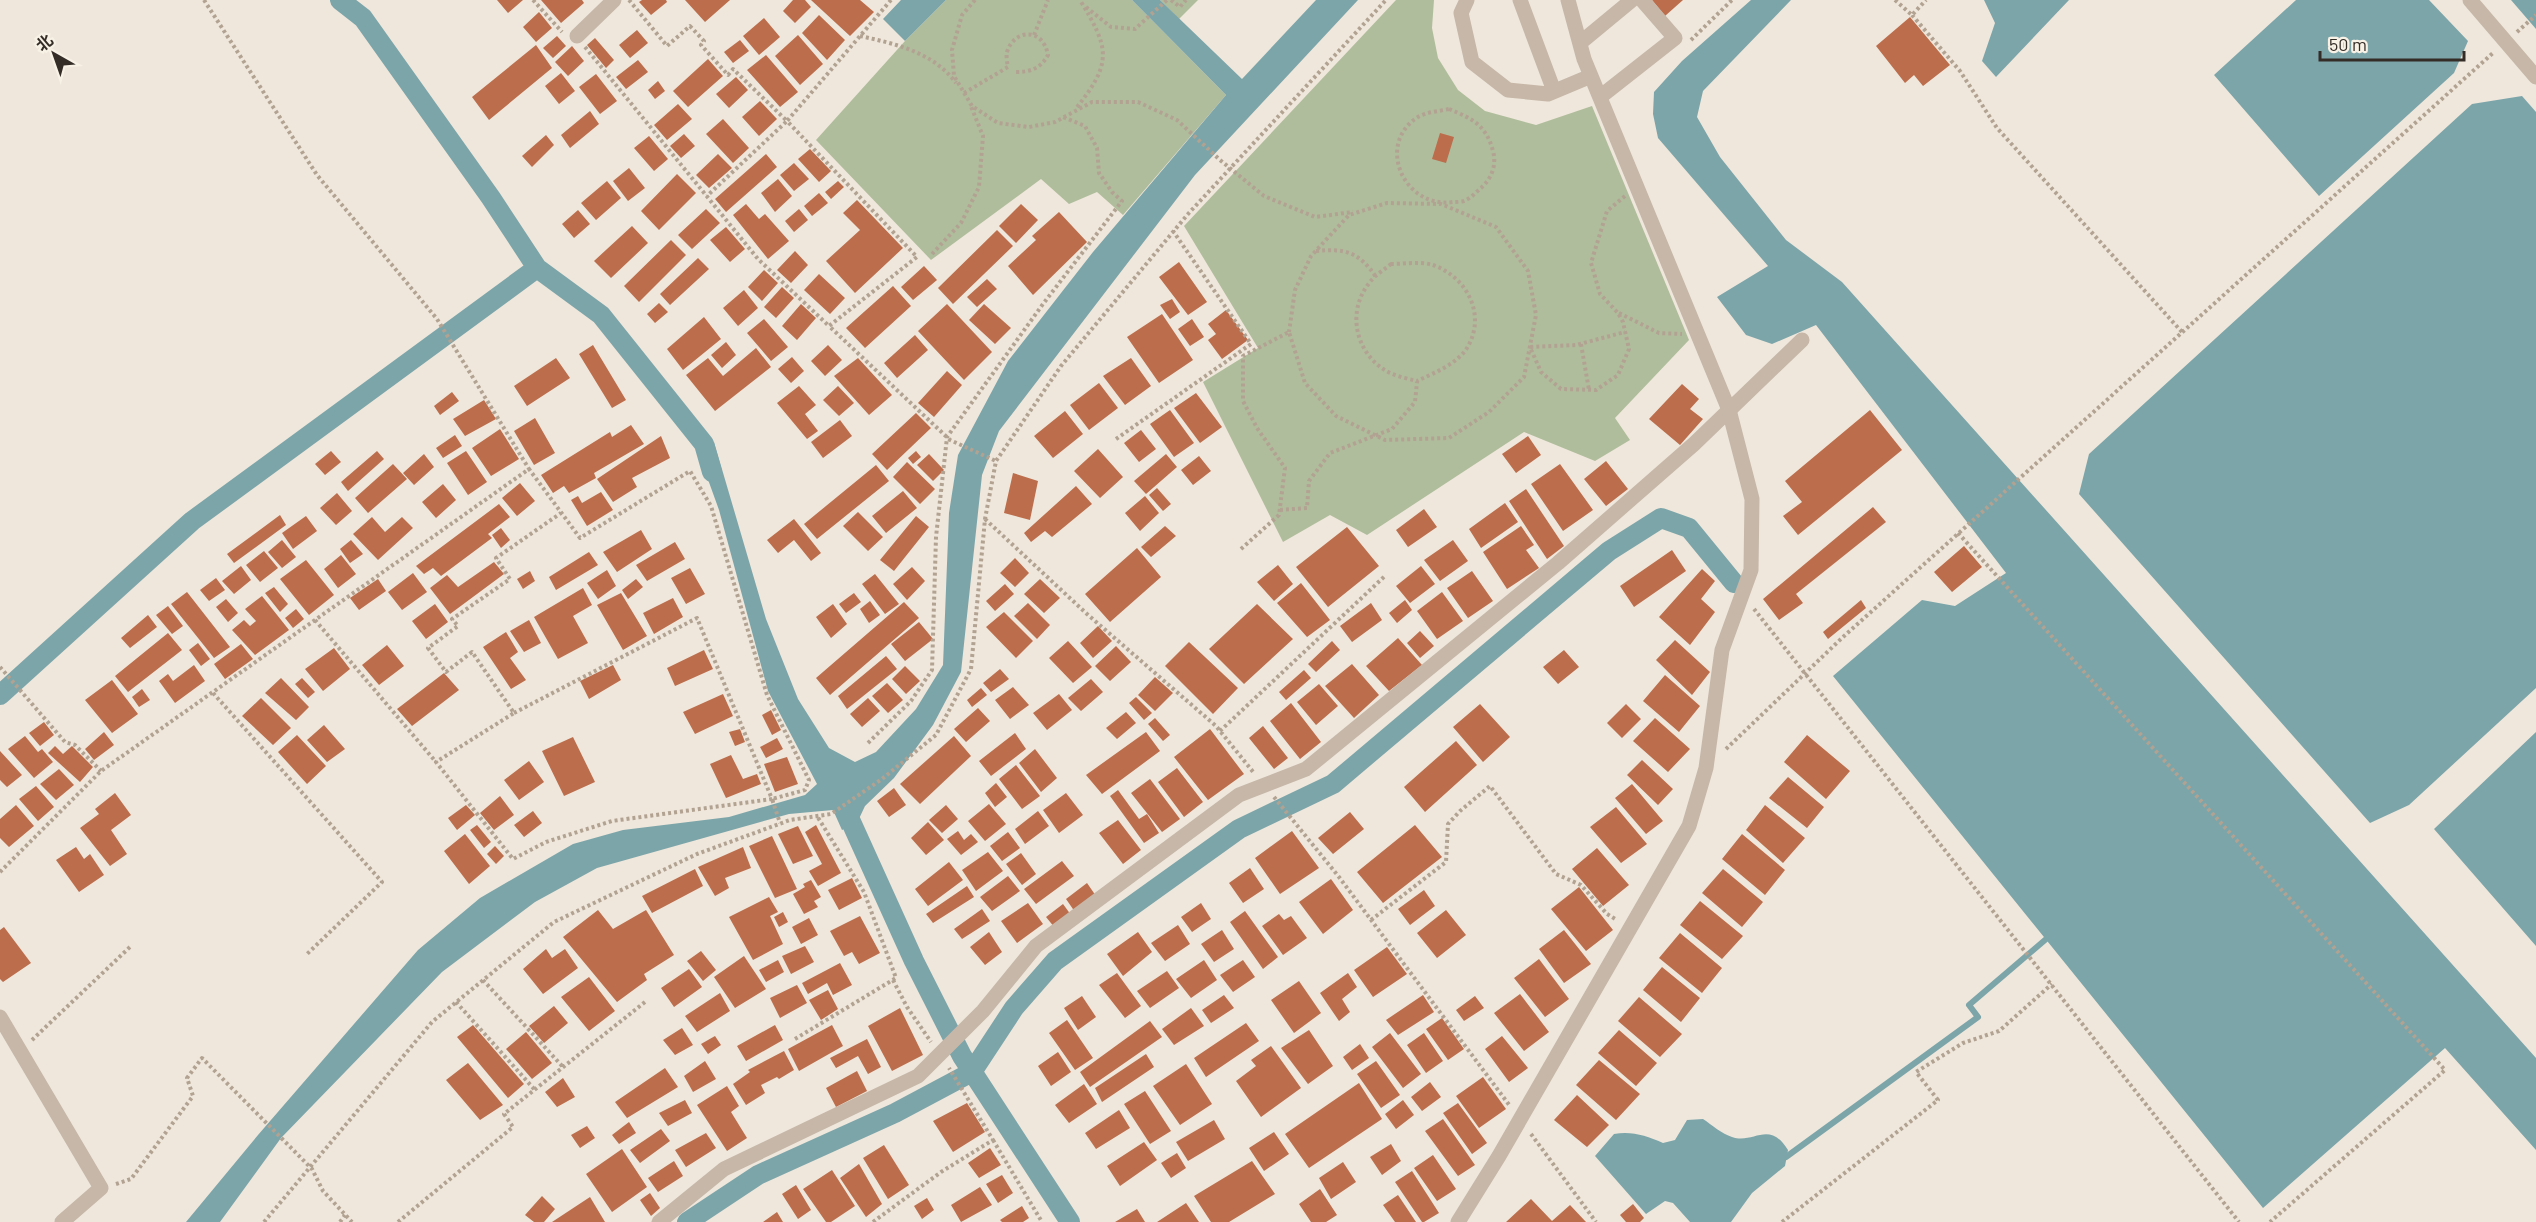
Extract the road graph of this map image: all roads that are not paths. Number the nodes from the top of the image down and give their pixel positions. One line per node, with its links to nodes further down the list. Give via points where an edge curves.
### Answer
1 (614, 0): 8 (street)
2 (1467, 0): 12 (street, via 1461,13 1472,62 1508,90)
3 (1520, 0): 12 (street)
4 (1568, 0): 9 (street)
5 (1632, 0): 9 (street)
6 (1642, 0): 13 (street, via 1675,38)
7 (2470, 0): 11 (street)
8 (577, 36)
9 (1580, 43): 10 (street)
10 (1591, 76): 12 (street); 13 (street)
11 (2536, 77)
12 (1554, 91)
13 (1600, 97): 15 (street)
14 (1802, 340): 15 (street)
15 (1730, 410): 18 (street, via 1558,563 1306,769 1239,795 1036,946 983,1011 918,1076 724,1169); 19 (street, via 1752,499 1751,570 1722,650 1706,768 1689,826)
16 (0, 1017): 17 (street, via 100,1189)
17 (62, 1222)
18 (659, 1222)
19 (1458, 1222)

